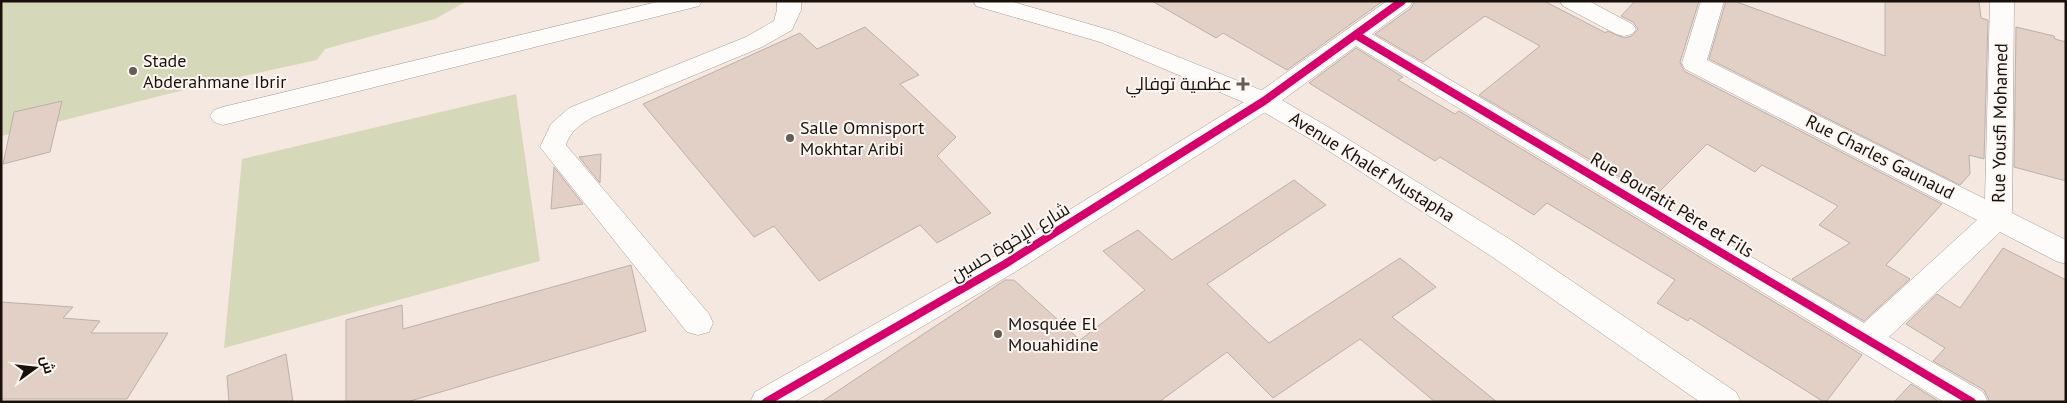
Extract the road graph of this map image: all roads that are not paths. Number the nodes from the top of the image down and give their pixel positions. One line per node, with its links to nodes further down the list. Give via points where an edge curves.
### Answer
1 (691, 1): 11 (street)
2 (789, 1): 14 (street, via 784,25 754,42 584,111 569,119 555,136 553,147)
3 (984, 1): 10 (street, Avenue Khalef Mustapha, via 1108,37)
4 (1402, 1): 9 (street, شارع الإخوة حسين)
5 (1571, 1): 8 (street)
6 (1712, 1): 12 (street, Rue Charles Gaunaud, via 1694,63)
7 (2002, 1): 12 (street, Rue Yousfi Mohamed)
8 (1624, 29)
9 (1356, 35): 10 (street, شارع الإخوة حسين); 15 (street, Rue Boufatit Père et Fils)
10 (1264, 101): 16 (street, شارع الإخوة حسين, via 1005,264); 17 (street, Avenue Khalef Mustapha, via 1322,134 1501,248)
11 (224, 116)
12 (1998, 217): 13 (street, Rue Charles Gaunaud); 15 (street, Rue Yousfi Mohamed)
13 (2066, 253)
14 (698, 323)
15 (1868, 338): 18 (street, Rue Boufatit Père et Fils)
16 (766, 402)
17 (1725, 402)
18 (1972, 402)

